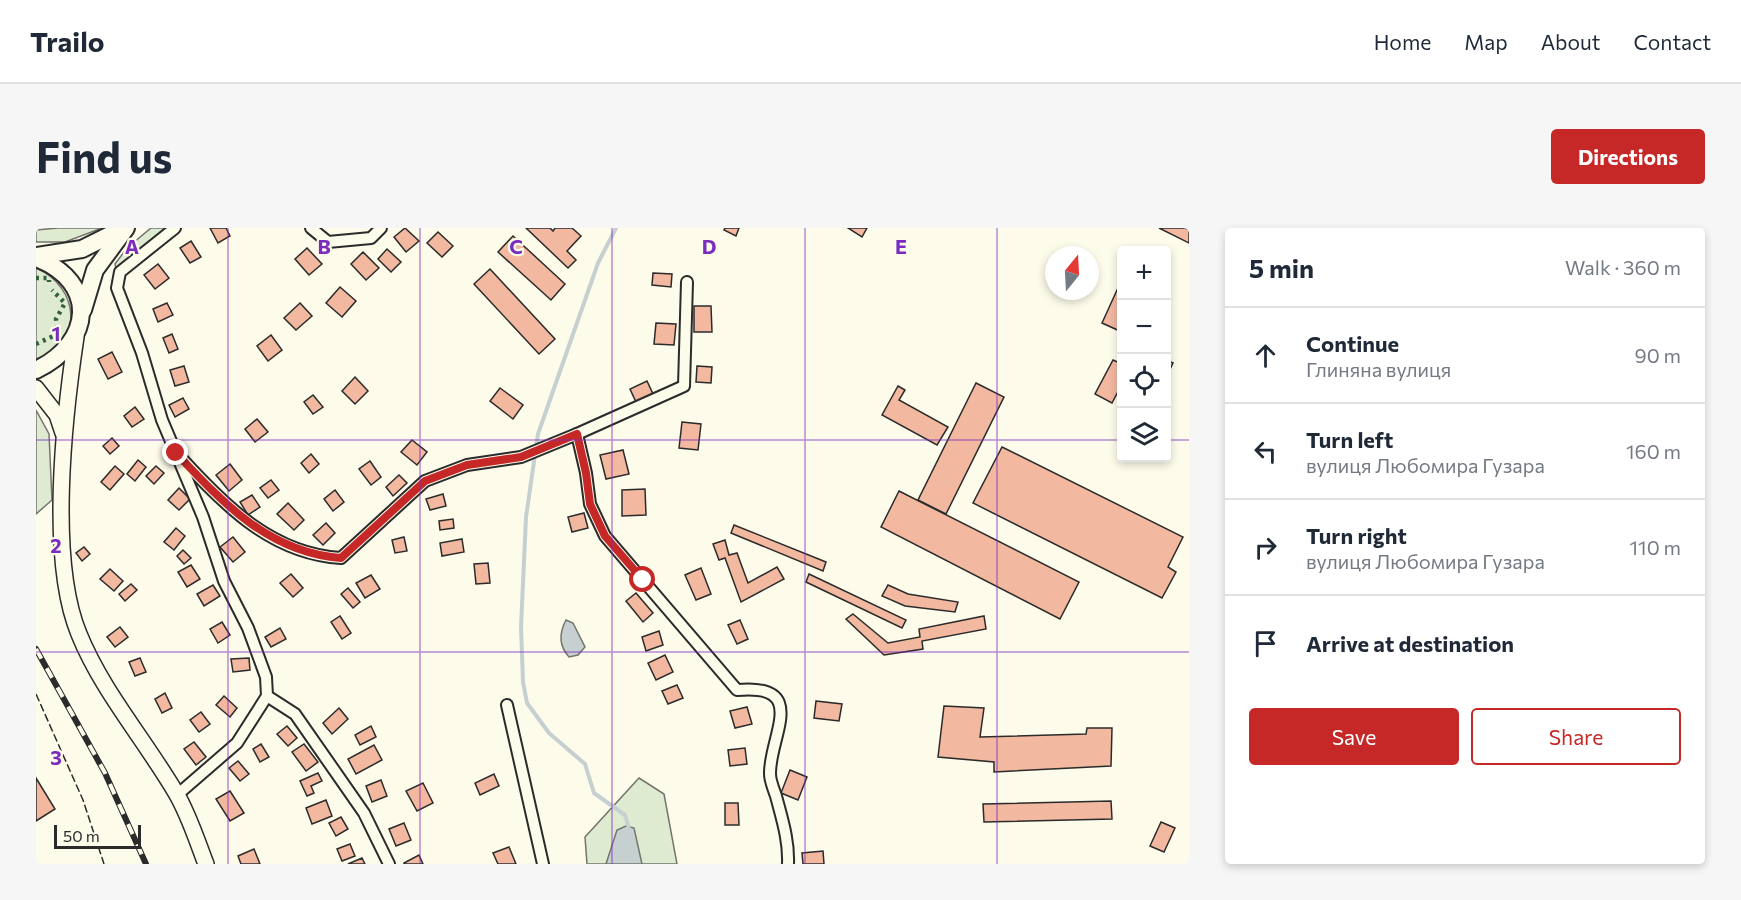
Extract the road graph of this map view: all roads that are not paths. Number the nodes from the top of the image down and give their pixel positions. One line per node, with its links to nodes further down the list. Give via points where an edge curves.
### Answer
1 (125, 228): 5 (main road, via 82,249); 7 (main road, via 94,270)
2 (175, 228): 12 (street, via 120,272 117,288)
3 (311, 228): 4 (street, via 328,242 371,238)
4 (381, 228)
5 (36, 257): 7 (main road, via 62,271 78,293)
6 (687, 282): 10 (street, via 684,386)
7 (78, 330): 8 (main road, via 64,353); 11 (main road, via 68,390)
8 (36, 370)
9 (36, 388): 11 (main road, via 57,414)
10 (577, 434): 12 (street, via 530,453 467,465 425,481 341,558 321,557 288,546 247,522 222,502); 19 (street, via 590,504 605,536 737,690 757,689 778,701 783,716 770,774 789,845)
11 (66, 443): 15 (main road, via 62,543 70,611 87,654)
12 (176, 453): 13 (street, via 224,582 248,628 266,677)
13 (267, 696): 15 (street, via 237,743); 17 (street, via 295,714 364,813)
14 (507, 705): 18 (street)
15 (177, 795): 16 (main road)
16 (206, 864)
17 (389, 864)
18 (543, 864)
19 (788, 864)

